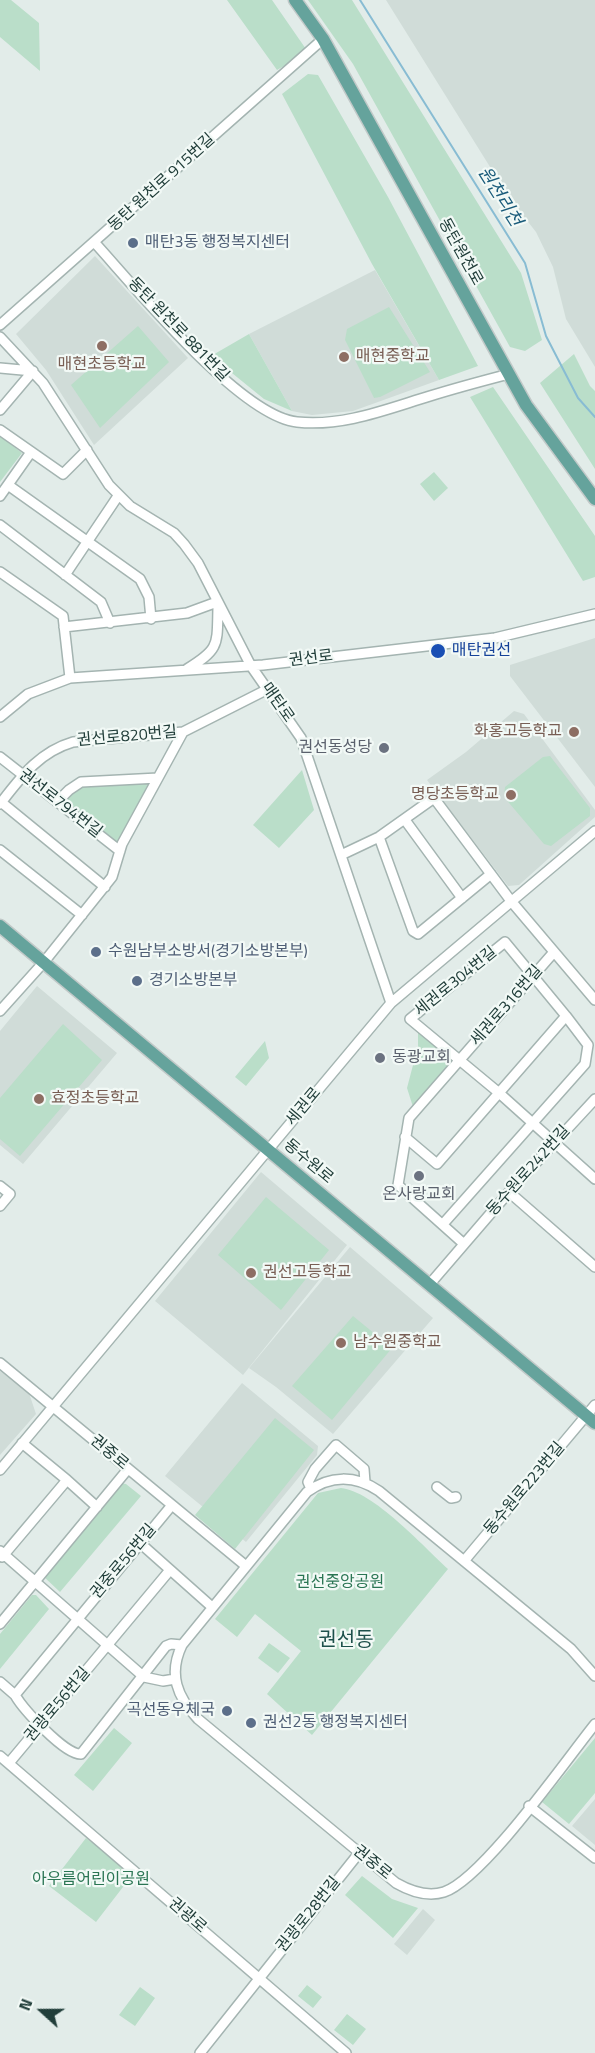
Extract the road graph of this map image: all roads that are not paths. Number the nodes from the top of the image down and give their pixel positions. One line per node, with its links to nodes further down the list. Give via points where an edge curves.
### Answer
1 (297, 0): 2 (main road, 동탄원천로)
2 (323, 39): 3 (street, 동탄 원천로 915번길); 8 (main road, 동탄원천로)
3 (95, 243): 4 (street, 동탄 원천로 915번길); 8 (street, 동탄 원천로 881번길, via 209,366 249,401 294,422 339,421 380,413)
4 (0, 325)
5 (0, 337): 7 (street, 매탄로)
6 (0, 368): 7 (street)
7 (33, 370): 9 (street); 11 (street, 매탄로)
8 (509, 374): 16 (main road, 동탄원천로, via 540,427)
9 (0, 410)
10 (0, 430): 12 (street)
11 (87, 450): 12 (street, via 63,474); 15 (street, 매탄로)
12 (31, 452): 13 (street)
13 (8, 484): 14 (street); 18 (street)
14 (0, 496)
15 (118, 496): 18 (street); 21 (street, 매탄로, via 174,533 198,563)
16 (595, 499)
17 (0, 525): 20 (street)
18 (87, 542): 20 (street); 23 (street, via 140,579 149,597)
19 (0, 572): 25 (street, via 63,616)
20 (65, 574): 24 (street, via 101,602)
21 (217, 604): 23 (street); 26 (street, 매탄로); 27 (street, via 214,650)
22 (595, 614): 26 (street, 권선로, via 495,638)
23 (151, 619): 24 (street)
24 (111, 623): 25 (street)
25 (64, 627): 28 (street)
26 (251, 666): 27 (street, 권선로); 29 (street, 매탄로)
27 (185, 670): 28 (street, 권선로)
28 (70, 678): 30 (street, 권선로, via 39,688)
29 (268, 689): 31 (street, 권선로820번길); 42 (street, 매탄로, via 301,738)
30 (0, 717)
31 (183, 732): 33 (street, 권선로820번길, via 73,742 44,754); 34 (street)
32 (0, 757): 33 (street, 권선로794번길)
33 (23, 775): 35 (street, 권선로794번길); 36 (street, 권선로820번길)
34 (158, 778): 35 (street, via 81,782); 40 (street)
35 (57, 802): 40 (street, 권선로794번길)
36 (1, 803): 44 (street)
37 (405, 820): 39 (street); 43 (street, 세권로316번길, via 434,798); 45 (street)
38 (595, 831): 46 (street, 세권로)
39 (380, 837): 42 (street); 45 (street, via 413,931 418,934)
40 (120, 851): 44 (street)
41 (1, 853): 47 (street)
42 (341, 855): 53 (street, 매탄로)
43 (491, 874): 45 (street); 46 (street, 세권로316번길)
44 (105, 887): 47 (street)
45 (462, 898)
46 (511, 901): 49 (street, 세권로316번길); 53 (street, 세권로)
47 (82, 915): 50 (street)
48 (0, 926): 50 (main road, 동수원로)
49 (554, 952): 51 (street, 세권로316번길); 52 (street, 세권로316번길)
50 (44, 963): 54 (street); 62 (main road, 동수원로)
51 (533, 976): 55 (street, 세권로304번길); 56 (street, 세권로316번길); 56 (street, 세권로304번길, via 505,942 410,1019)
52 (595, 1000)
53 (391, 1003): 62 (street, 세권로)
54 (2, 1006)
55 (566, 1016): 57 (street); 59 (street, 세권로304번길, via 588,1046 585,1064)
56 (460, 1060): 57 (street, 세권로304번길); 60 (street, via 409,1118)
57 (498, 1092): 59 (street, 세권로304번길); 60 (street, via 437,1164)
58 (595, 1098): 61 (street, 동수원로242번길)
59 (532, 1123): 61 (street, 세권로304번길); 67 (street, 세권로304번길)
60 (405, 1137): 67 (street, via 399,1185)
61 (554, 1142): 63 (street, 세권로304번길); 65 (street, 동수원로242번길)
62 (268, 1150): 70 (main road, 동수원로); 72 (street, 세권로)
63 (595, 1179)
64 (0, 1186): 66 (street, via 10,1194)
65 (509, 1192): 68 (street, 동수원로242번길); 69 (street)
66 (0, 1206)
67 (442, 1224): 68 (street)
68 (465, 1244): 70 (street, 동수원로242번길)
69 (595, 1267)
70 (429, 1285): 74 (main road, 동수원로)
71 (0, 1363): 72 (street, 권중로)
72 (52, 1406): 75 (street, 세권로); 76 (street, 권중로)
73 (595, 1406): 74 (street, 동수원로223번길)
74 (591, 1420): 87 (street, 동수원로223번길)
75 (22, 1443): 77 (street, 세권로); 78 (street)
76 (128, 1469): 83 (street, 권중로); 84 (street)
77 (0, 1470)
78 (67, 1480): 84 (street); 86 (street)
79 (365, 1482): 81 (street, via 338,1479); 81 (street, via 364,1469 336,1445 315,1469 308,1482); 87 (street)
80 (437, 1487): 82 (street, via 451,1498)
81 (311, 1489): 88 (street)
82 (456, 1497)
83 (172, 1505): 85 (street, 권중로56번길); 88 (street, 권중로)
84 (97, 1507): 90 (street)
85 (140, 1543): 89 (street); 92 (street, 권중로56번길)
86 (1, 1554): 90 (street)
87 (464, 1561): 97 (street, via 571,1649)
88 (246, 1566): 91 (street)
89 (170, 1570): 91 (street); 95 (street, 권광로56번길)
90 (37, 1580): 92 (street); 93 (street)
91 (212, 1607): 94 (street)
92 (77, 1618): 95 (street); 100 (street, 권중로56번길)
93 (0, 1624)
94 (182, 1645): 96 (street, via 166,1646); 98 (street, via 175,1664)
95 (108, 1646): 96 (street); 102 (street, 권광로56번길)
96 (144, 1677): 98 (street); 102 (street, via 81,1754 70,1750)
97 (595, 1677)
98 (175, 1679): 106 (street, 권중로, via 184,1705 198,1719)
99 (0, 1682): 100 (street)
100 (15, 1695): 102 (street, via 23,1710)
101 (595, 1724): 105 (street, 권중로)
102 (42, 1725): 104 (street, 권광로56번길)
103 (0, 1756): 104 (street, 권광로)
104 (9, 1763): 108 (street, 권광로)
105 (529, 1806): 106 (street, 권중로, via 475,1872 443,1892 408,1890); 107 (street)
106 (359, 1853): 108 (street, 권광로28번길)
107 (595, 1858)
108 (259, 1977): 109 (street, 권광로28번길); 110 (street, 권광로)
109 (200, 2053)
110 (346, 2053)

